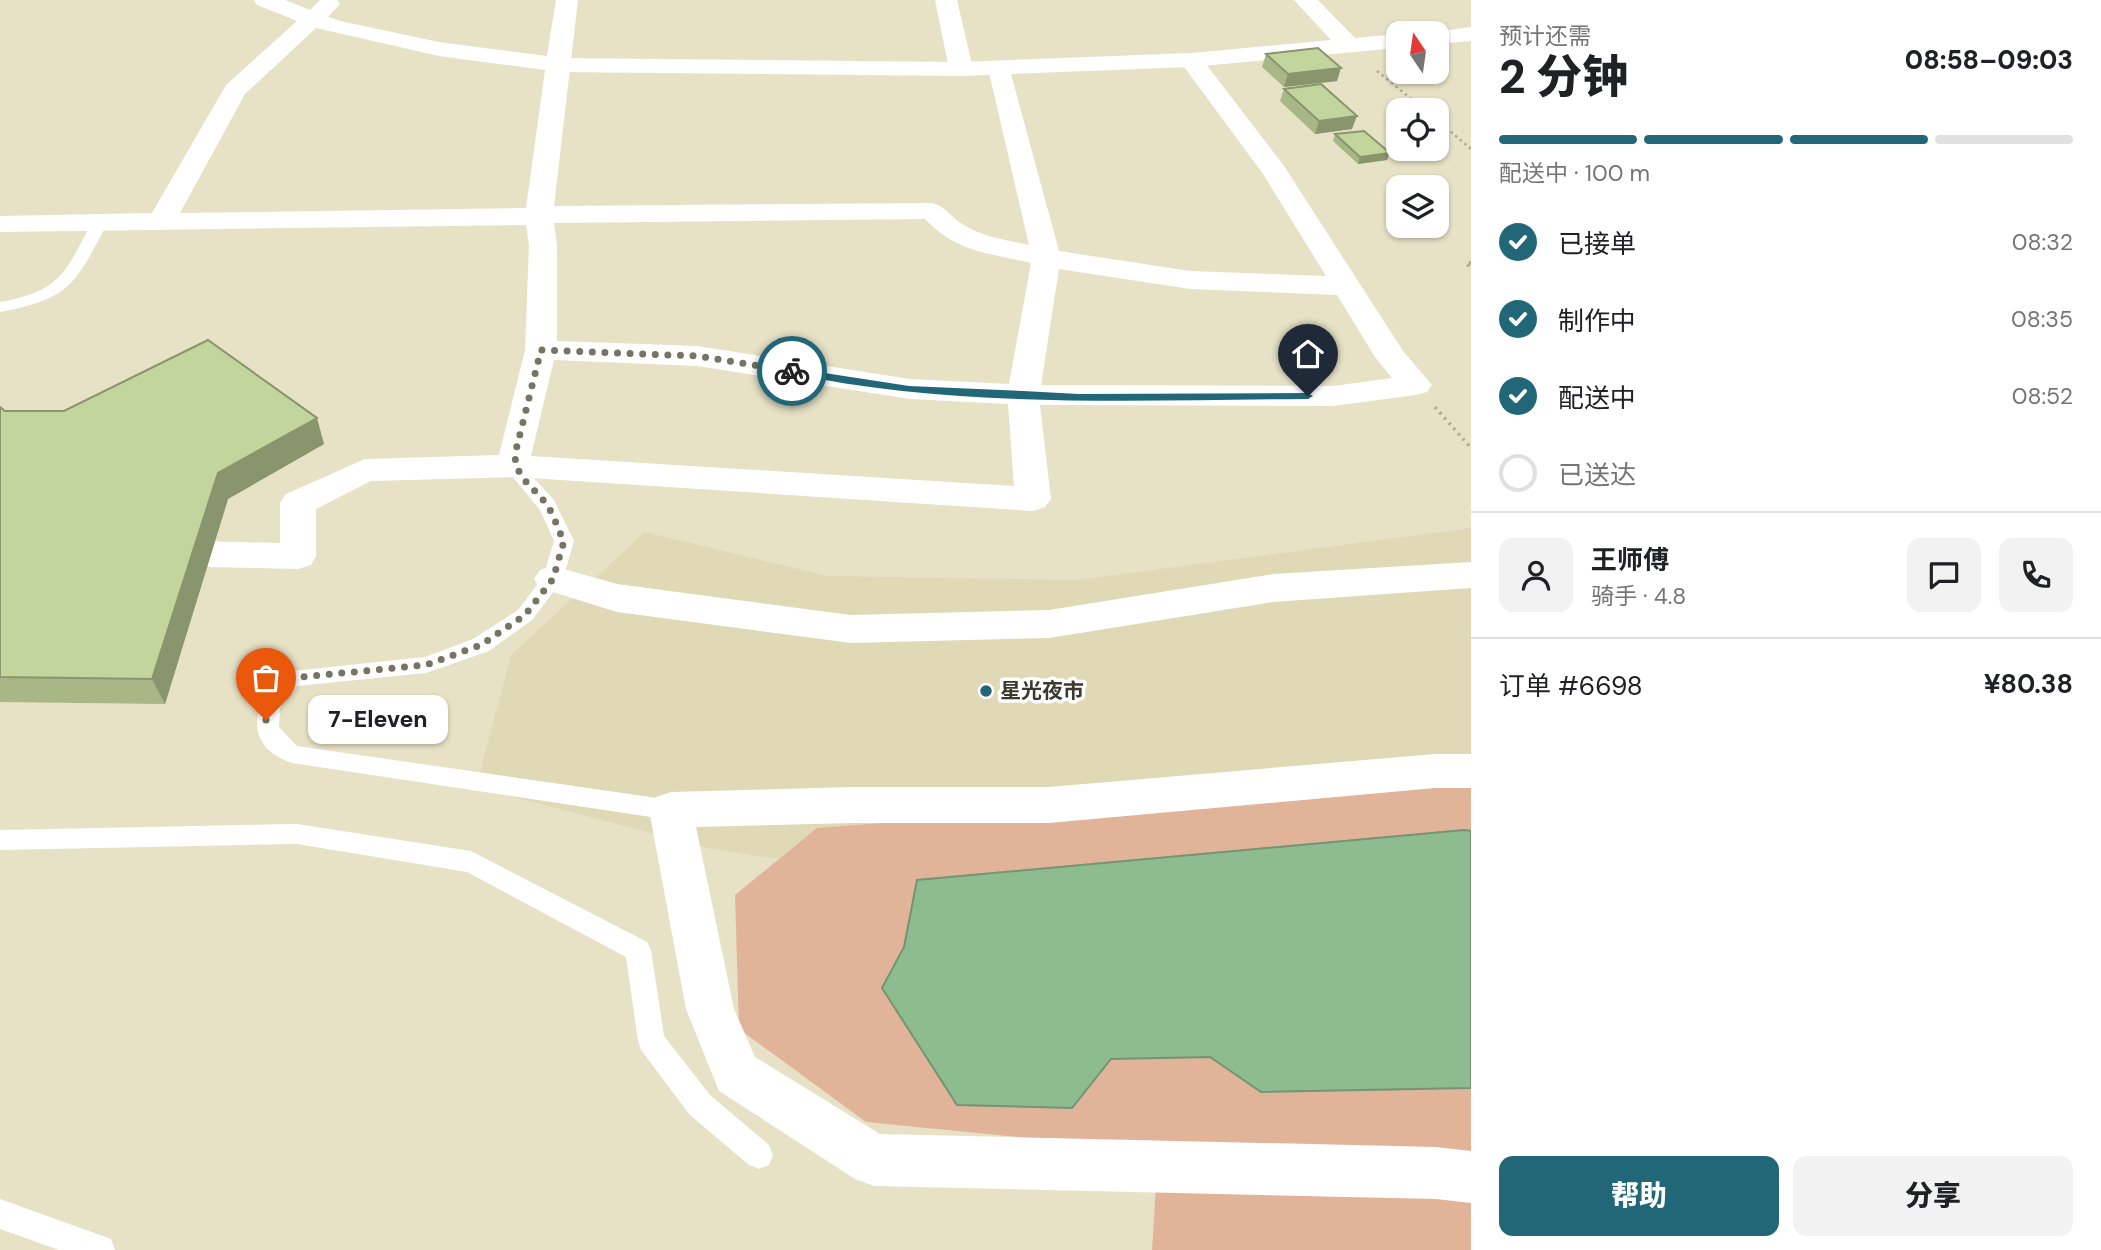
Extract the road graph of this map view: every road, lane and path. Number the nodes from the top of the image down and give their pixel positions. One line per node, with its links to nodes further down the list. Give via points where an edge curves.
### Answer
1 (265, 0): 6 (street)
2 (333, 0): 6 (street)
3 (567, 0): 12 (street)
4 (946, 0): 14 (street)
5 (1305, 0): 10 (street)
6 (311, 18): 12 (street, via 439,49); 19 (street, via 235,90)
7 (1471, 34): 8 (street)
8 (1449, 36)
9 (1386, 42): 10 (street)
10 (1350, 46): 11 (street); 15 (path)
11 (1191, 60): 13 (street); 23 (street, via 1275,172)
12 (558, 65): 14 (street); 18 (street)
13 (1000, 68): 14 (street); 22 (street)
14 (961, 69)
15 (1411, 98)
16 (1449, 130): 17 (path)
17 (1471, 149)
18 (540, 216): 19 (street); 22 (street, via 932,211 951,230 973,241); 25 (street)
19 (162, 221): 20 (street)
20 (100, 222): 21 (street); 24 (lane, via 68,281 52,295)
21 (0, 224)
22 (1046, 258): 23 (street, via 1191,280); 27 (street)
23 (1348, 286): 26 (street, via 1391,357)
24 (0, 307)
25 (541, 350): 27 (street, via 697,356 909,388); 29 (street)
26 (1416, 385): 27 (street, via 1333,396); 28 (path)
27 (1023, 394): 29 (street, via 1033,499)
28 (1471, 448)
29 (515, 460): 30 (street, via 365,470 298,503 298,556); 32 (lane, via 525,482 547,505 564,541)
30 (122, 553)
31 (1471, 575): 32 (street, via 1273,588 1049,624 851,629 617,598)
32 (553, 579): 34 (lane, via 525,615 481,645 426,665 291,678 269,705 269,734 292,754)
33 (1471, 771): 34 (street, via 1049,805)
34 (671, 810): 37 (street, via 710,1009 737,1074 874,1160)
35 (0, 841): 36 (lane, via 297,834 471,862 638,950 651,1041 700,1105)
36 (759, 1154)
37 (1471, 1177)
38 (0, 1214): 39 (lane)
39 (100, 1250)

